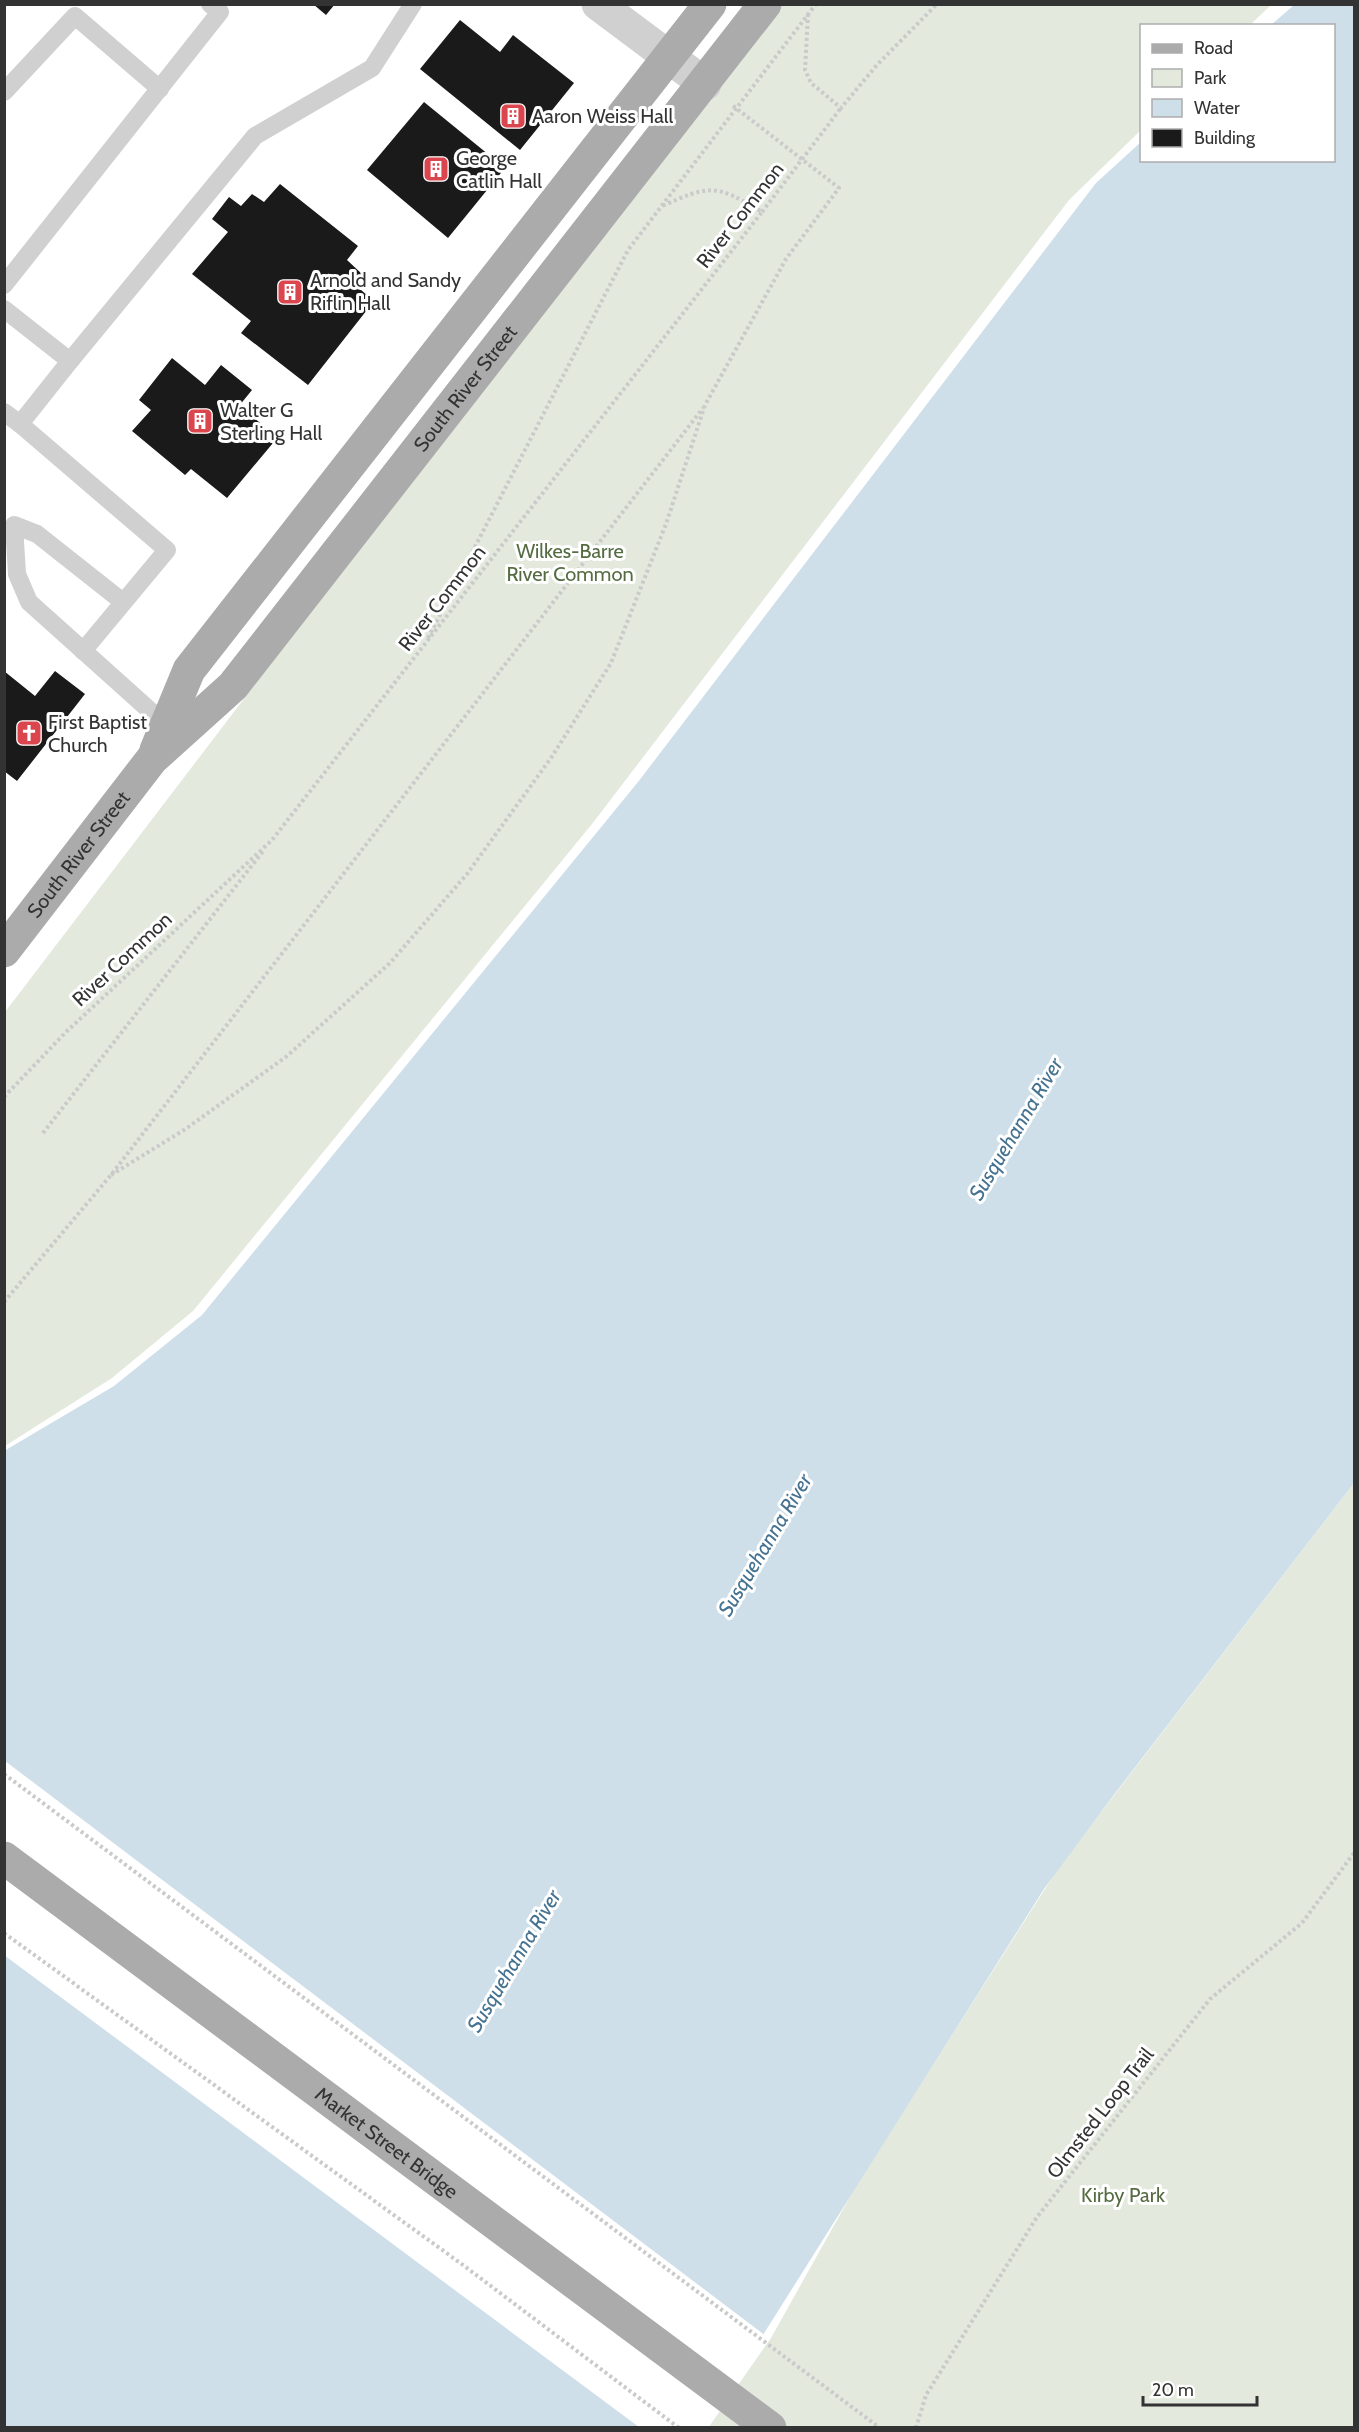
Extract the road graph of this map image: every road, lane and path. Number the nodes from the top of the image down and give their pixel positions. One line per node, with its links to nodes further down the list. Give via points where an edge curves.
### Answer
1 (210, 4): 11 (lane, via 220,12)
2 (413, 4): 19 (lane, via 372,68 255,136)
3 (598, 4): 9 (street)
4 (710, 4): 9 (main road, South River Street)
5 (765, 4): 10 (main road, South River Street)
6 (816, 4): 8 (path)
7 (937, 4): 14 (path, River Common)
8 (808, 14): 13 (path); 14 (path, via 805,70 811,83)
9 (668, 56): 10 (street); 27 (main road, South River Street, via 189,670)
10 (705, 84): 13 (path); 28 (main road, South River Street, via 233,686)
11 (160, 89): 12 (lane, via 75,16); 17 (lane)
12 (4, 92)
13 (737, 108): 15 (path); 20 (path, via 840,188 786,259)
14 (841, 108): 16 (path, River Common, bridge)
15 (660, 207): 16 (path, via 711,189 733,194); 25 (path, via 628,249)
16 (762, 212): 25 (path, River Common)
17 (4, 285)
18 (4, 309): 19 (lane)
19 (70, 361): 22 (lane)
20 (705, 405): 33 (path); 33 (path, via 666,524 611,663 551,758 467,873 390,963 287,1056 184,1130)
21 (4, 412): 22 (lane)
22 (20, 424): 24 (lane, via 167,550)
23 (9, 522): 24 (lane, via 37,534); 26 (lane, via 17,574 28,602)
24 (123, 602): 26 (lane)
25 (425, 644): 29 (path, River Common)
26 (83, 651): 27 (lane)
27 (166, 725): 28 (main road, South River Street)
28 (152, 759): 30 (main road, South River Street)
29 (272, 840): 31 (path, River Common, via 66,1032); 32 (path)
30 (4, 951)
31 (4, 1097)
32 (42, 1133)
33 (111, 1175): 34 (path)
34 (4, 1302)
35 (4, 1774): 41 (path)
36 (1354, 1853): 42 (path, Olmsted Loop Trail, via 1302,1923 1210,1999 1037,2217 926,2395)
37 (4, 1858): 40 (main road, Market Street Bridge)
38 (4, 1933): 39 (path, via 463,2265)
39 (679, 2427)
40 (770, 2427)
41 (880, 2427)
42 (916, 2427)

